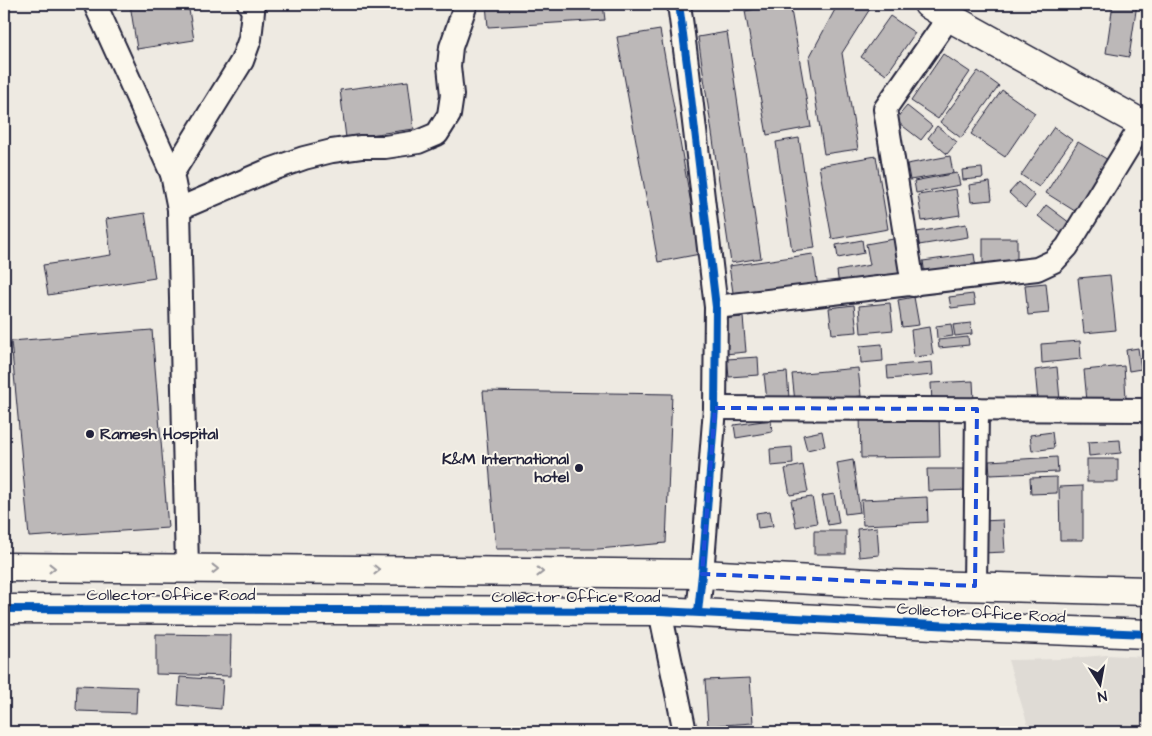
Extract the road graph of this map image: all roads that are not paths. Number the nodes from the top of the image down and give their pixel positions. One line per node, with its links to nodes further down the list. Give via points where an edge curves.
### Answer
1 (95, 4): 7 (street)
2 (249, 4): 7 (street, via 253,11 250,39 242,61)
3 (466, 4): 8 (street, via 451,47 449,116 438,134 418,142 332,151 304,158)
4 (679, 4): 10 (street)
5 (939, 10): 6 (street); 9 (street, via 885,109)
6 (1146, 125): 9 (street, via 1067,247 1054,261 1037,269)
7 (172, 174): 8 (street)
8 (179, 209): 15 (street)
9 (913, 285): 10 (street)
10 (716, 308): 11 (street)
11 (715, 408): 12 (street); 16 (street)
12 (977, 409): 13 (street); 17 (street)
13 (1148, 410)
14 (4, 567): 15 (street, Collector Office Road, one-way to 15)
15 (186, 568): 16 (street, Collector Office Road, one-way to 16)
16 (702, 574): 17 (street, Collector Office Road); 21 (street)
17 (975, 586): 18 (street, Collector Office Road)
18 (1148, 591)
19 (4, 609): 20 (street, Collector Office Road)
20 (660, 611): 21 (street, Collector Office Road); 23 (street)
21 (698, 612): 22 (street, Collector Office Road)
22 (1148, 634)
23 (684, 732)

